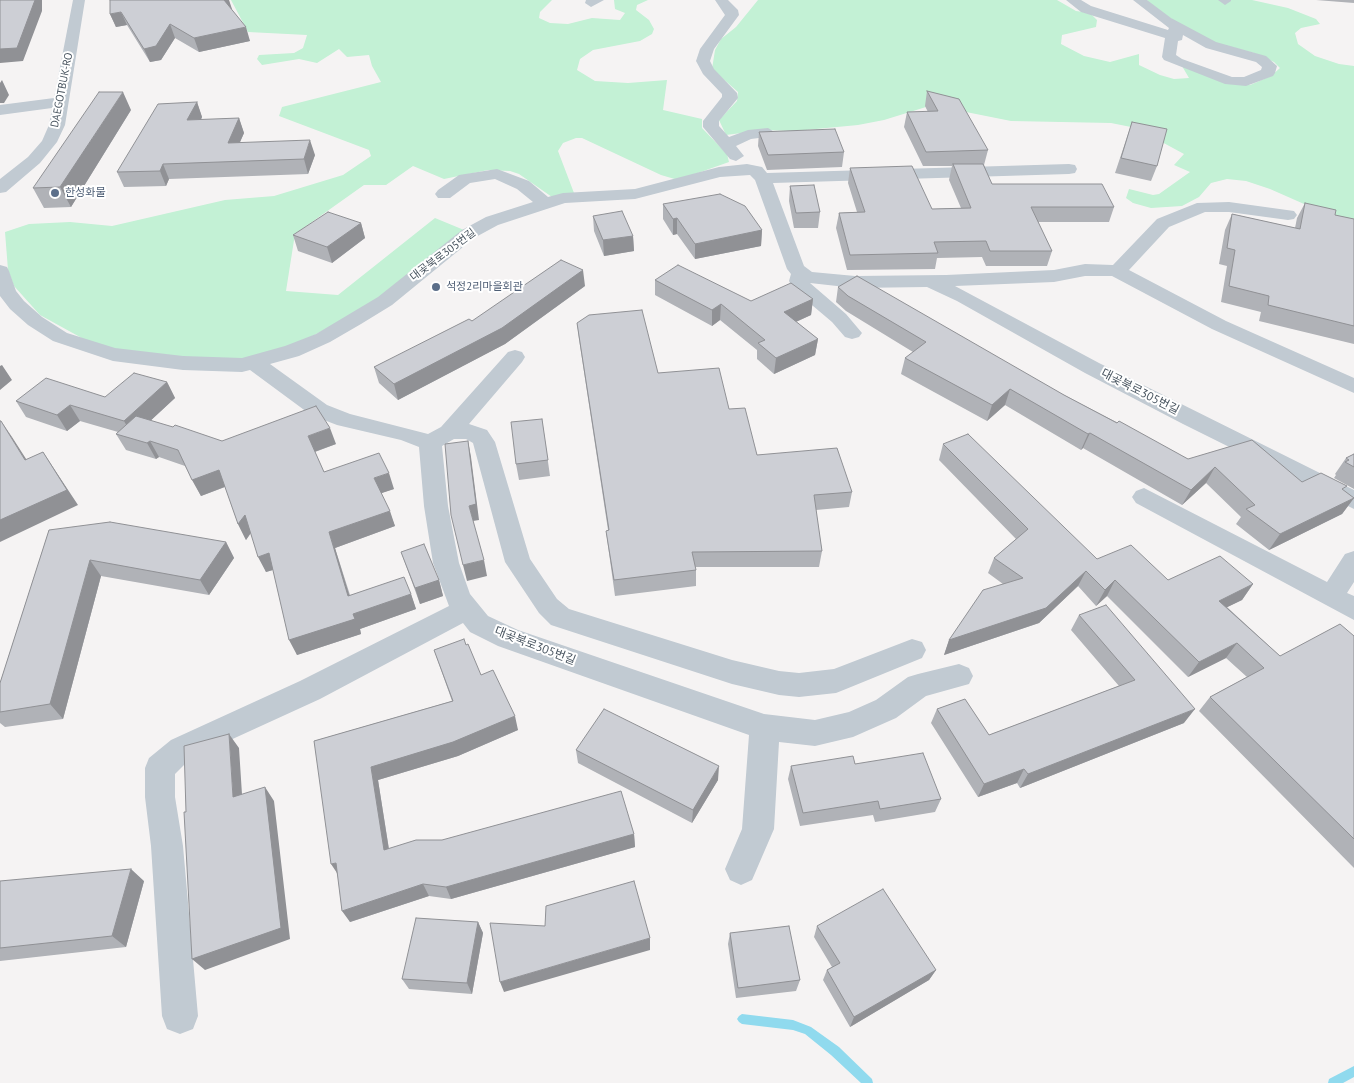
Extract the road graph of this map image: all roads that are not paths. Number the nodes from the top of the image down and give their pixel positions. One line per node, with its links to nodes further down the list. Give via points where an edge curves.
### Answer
1 (79, 0): 6 (street, DAEGOTBUK-RO)
2 (721, 0): 9 (street, via 732,15 706,49 703,61 708,71 730,93 730,98 711,122 714,132)
3 (1072, 0): 5 (street, via 1086,9)
4 (1138, 0): 5 (street)
5 (1175, 31): 5 (street, via 1261,59 1270,66 1268,73 1246,82 1230,81 1169,57)
6 (61, 102): 7 (street); 12 (street, DAEGOTBUK-RO, via 57,125 49,142 34,160)
7 (0, 110)
8 (768, 133): 9 (street, via 748,135)
9 (726, 144): 11 (street)
10 (1069, 169): 11 (street, 대곶북로305번길)
11 (755, 174): 14 (street, 대곶북로305번길, via 720,172 635,194 579,196); 18 (street, via 796,269)
12 (0, 188)
13 (444, 194): 14 (street, via 465,179 497,174 523,185)
14 (544, 202): 22 (street, 대곶북로305번길, via 492,221 468,234 385,301 323,338)
15 (1288, 215): 17 (street, via 1229,206 1203,208 1163,223)
16 (0, 271): 22 (street, 대곶북로305번길, via 7,292 35,321 60,337 90,348 184,363 222,366)
17 (1117, 271): 19 (street, 대곶북로305번길, via 1103,269 1054,276); 23 (street, 대곶북로305번길, via 1218,325)
18 (801, 273): 19 (street, 대곶북로305번길, via 822,280); 20 (street, via 802,289 839,318)
19 (928, 282): 26 (street, 대곶북로305번길, via 964,297 1092,368)
20 (852, 334)
21 (516, 357): 24 (street)
22 (255, 363): 24 (street, via 320,410 345,420)
23 (1354, 386)
24 (440, 438): 30 (street, 대곶북로305번길, via 436,506 446,563 458,599); 31 (street, via 467,431 478,435 484,442 518,562 548,606 560,616 732,672 778,683 799,685 836,681)
25 (1144, 497): 28 (street)
26 (1354, 500)
27 (1354, 561): 28 (street)
28 (1331, 596): 29 (street)
29 (1354, 609)
30 (467, 610): 33 (street, 대곶북로305번길, via 479,624 508,638); 35 (street, via 310,690 181,749 160,768)
31 (912, 650)
32 (959, 676): 33 (street, 대곶북로305번길, via 918,686 886,709 853,724 815,733)
33 (764, 727): 34 (street, via 758,830)
34 (741, 869)
35 (180, 1016)

